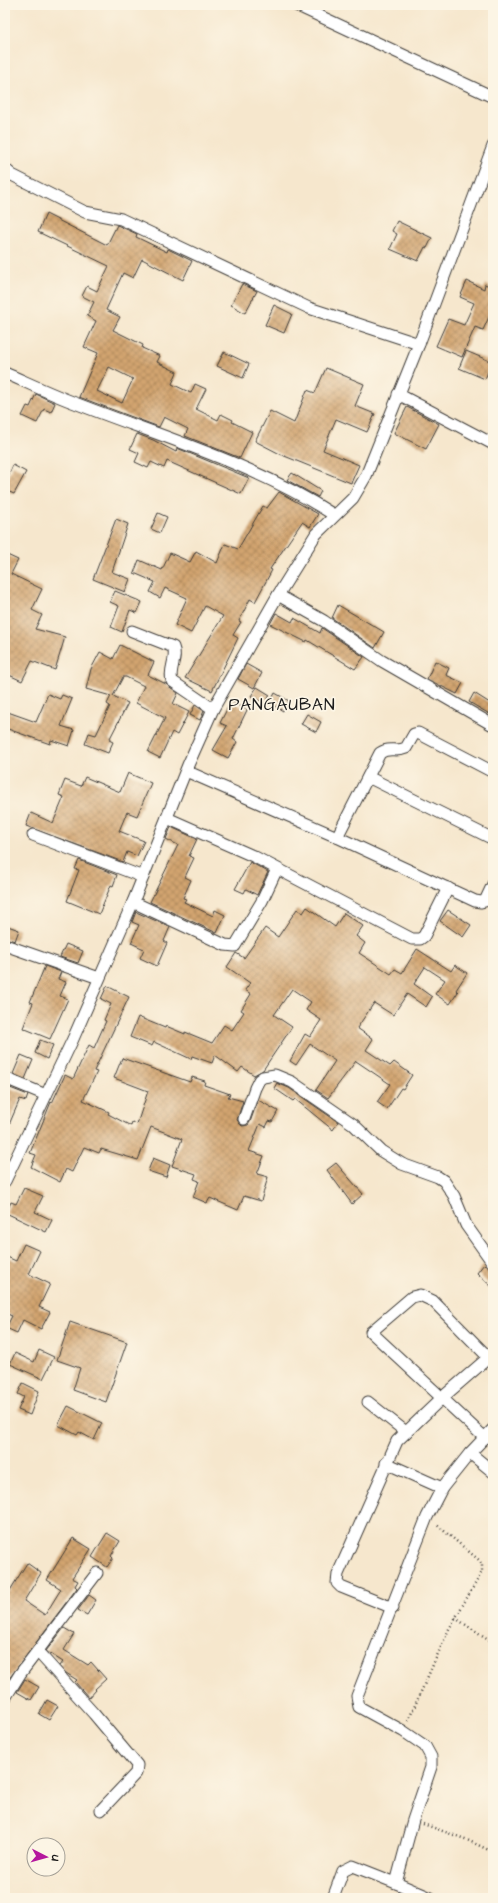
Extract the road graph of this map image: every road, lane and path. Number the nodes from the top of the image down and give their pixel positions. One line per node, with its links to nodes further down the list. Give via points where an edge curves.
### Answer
1 (296, 5): 2 (street)
2 (493, 97)
3 (493, 146): 5 (street)
4 (5, 169): 6 (street, via 77,209 121,219 309,308)
5 (488, 174): 6 (street)
6 (419, 344): 8 (street)
7 (5, 373): 10 (street, via 75,403 197,448 307,497)
8 (398, 394): 9 (street); 10 (street, via 358,491)
9 (493, 444)
10 (334, 515): 11 (street, via 316,534)
11 (278, 596): 13 (street); 14 (street, via 324,621 382,661)
12 (132, 631): 13 (street, via 173,647 175,655 172,681)
13 (213, 709): 15 (street)
14 (491, 724)
15 (186, 771): 18 (street); 20 (street)
16 (493, 772): 17 (street, via 418,733 412,735 406,748 389,748 380,753)
17 (368, 777): 20 (street); 21 (street)
18 (167, 818): 22 (street); 23 (street)
19 (33, 835): 23 (street)
20 (337, 837): 25 (street)
21 (493, 839)
22 (277, 869): 25 (street, via 412,940 424,936); 26 (street, via 262,901 235,946 225,946)
23 (143, 877): 26 (street)
24 (493, 884): 25 (street, via 485,900 481,902)
25 (448, 888)
26 (134, 902): 28 (street)
27 (5, 945): 28 (street)
28 (99, 978): 30 (street)
29 (5, 1078): 30 (street)
30 (46, 1095): 32 (street)
31 (244, 1119): 33 (street, via 260,1080 272,1075 292,1082 353,1124 381,1151 402,1164 444,1181 454,1196 466,1225)
32 (5, 1181)
33 (493, 1263)
34 (491, 1360): 35 (street); 35 (street, via 433,1301 424,1296 412,1297 371,1332)
35 (443, 1397): 38 (street); 39 (street)
36 (368, 1402): 38 (street)
37 (493, 1429): 39 (street)
38 (406, 1432): 41 (street, via 394,1445)
39 (485, 1438): 40 (street)
40 (470, 1453): 42 (street); 43 (street)
41 (386, 1463): 43 (street); 46 (street, via 336,1578 343,1588)
42 (493, 1472)
43 (442, 1488): 44 (street)
44 (427, 1517): 46 (street); 47 (path, via 482,1565 482,1572)
45 (97, 1573): 49 (street)
46 (393, 1608): 51 (street, via 357,1699 358,1706 362,1709)
47 (455, 1618): 48 (path); 51 (path)
48 (493, 1642)
49 (38, 1652): 50 (street); 52 (street, via 138,1765 136,1774)
50 (5, 1698)
51 (403, 1731): 53 (street, via 425,1746 431,1757 431,1768)
52 (101, 1810)
53 (413, 1820): 54 (path); 55 (street)
54 (493, 1852)
55 (396, 1883): 56 (street, via 353,1866 343,1872); 57 (street)
56 (333, 1898)
57 (431, 1898)

